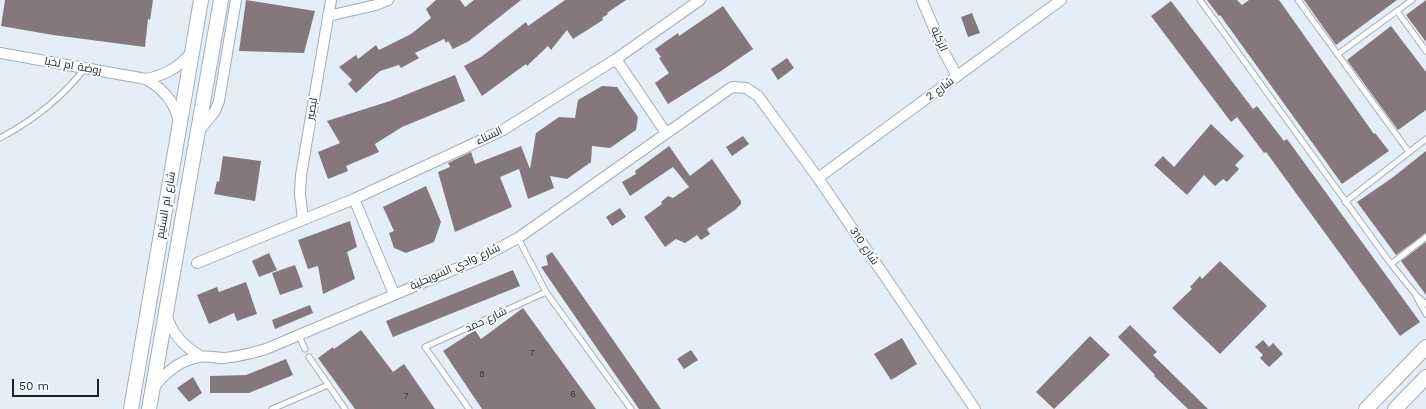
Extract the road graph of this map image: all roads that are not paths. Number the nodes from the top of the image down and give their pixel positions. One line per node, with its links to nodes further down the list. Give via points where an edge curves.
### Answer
1 (202, 0): 15 (main road, شارع ام السنيم)
2 (221, 0): 25 (main road, شارع ام السنيم)
3 (236, 0): 25 (street, شارع ام السنيم, via 219,101 215,111)
4 (331, 0): 14 (street, لبصير)
5 (388, 0): 12 (street)
6 (700, 0): 19 (street, السناء)
7 (922, 0): 21 (street, الركيّة)
8 (1061, 0): 21 (street, شارع 2)
9 (1200, 0): 32 (lane)
10 (1298, 0): 18 (lane)
11 (1412, 0): 13 (lane)
12 (375, 2): 14 (street)
13 (1397, 11): 16 (lane); 18 (lane)
14 (328, 16): 33 (street, لبصير, via 301,175)
15 (192, 51): 22 (street, روضة ام لخبا, via 172,70); 24 (main road, شارع ام السنيم)
16 (1426, 51)
17 (0, 53): 20 (street, روضة ام لخبا)
18 (1338, 54): 29 (lane)
19 (616, 58): 26 (street); 31 (street, السناء, via 503,130)
20 (85, 68): 22 (street, روضة ام لخبا); 27 (lane, via 51,104 22,127)
21 (957, 76): 30 (street, شارع 2)
22 (146, 79): 24 (street, روضة ام لخبا, via 159,87 169,98)
23 (746, 88): 26 (street, شارع وادي السويحلية, via 732,87); 30 (street, شارع 310, via 758,96)
24 (180, 126): 52 (main road, شارع ام السنيم)
25 (198, 132): 42 (main road, شارع ام السنيم)
26 (666, 133): 35 (street, شارع وادي السويحلية)
27 (0, 138)
28 (1426, 139): 29 (lane)
29 (1409, 152): 32 (lane)
30 (818, 178): 58 (street, شارع 310)
31 (354, 198): 33 (street, السناء); 39 (street)
32 (1345, 202): 37 (lane)
33 (303, 219): 36 (street, السناء)
34 (1426, 237): 37 (lane)
35 (518, 238): 38 (lane); 39 (street, شارع وادي السويحلية, via 479,259)
36 (197, 263)
37 (1390, 264): 40 (lane)
38 (546, 292): 56 (lane, شارع حمد, via 425,347); 57 (lane)
39 (394, 294): 44 (street, شارع وادي السويحلية)
40 (1416, 295): 41 (lane); 43 (lane)
41 (1426, 304)
42 (166, 312): 47 (street, via 170,326 178,338 188,349); 51 (main road, شارع ام السنيم)
43 (1426, 314)
44 (299, 336): 46 (lane); 47 (street, شارع وادي السويحلية, via 243,355 223,358)
45 (1426, 347): 59 (main road)
46 (305, 349)
47 (200, 356): 51 (street, شارع وادي السويحلية, via 173,368)
48 (309, 357): 50 (lane)
49 (1426, 377): 60 (main road)
50 (328, 385): 54 (lane); 55 (lane)
51 (153, 389): 53 (main road, شارع ام السنيم)
52 (131, 409)
53 (149, 409)
54 (272, 409)
55 (345, 409)
56 (469, 409)
57 (630, 409)
58 (975, 409)
59 (1366, 409)
60 (1395, 409)

